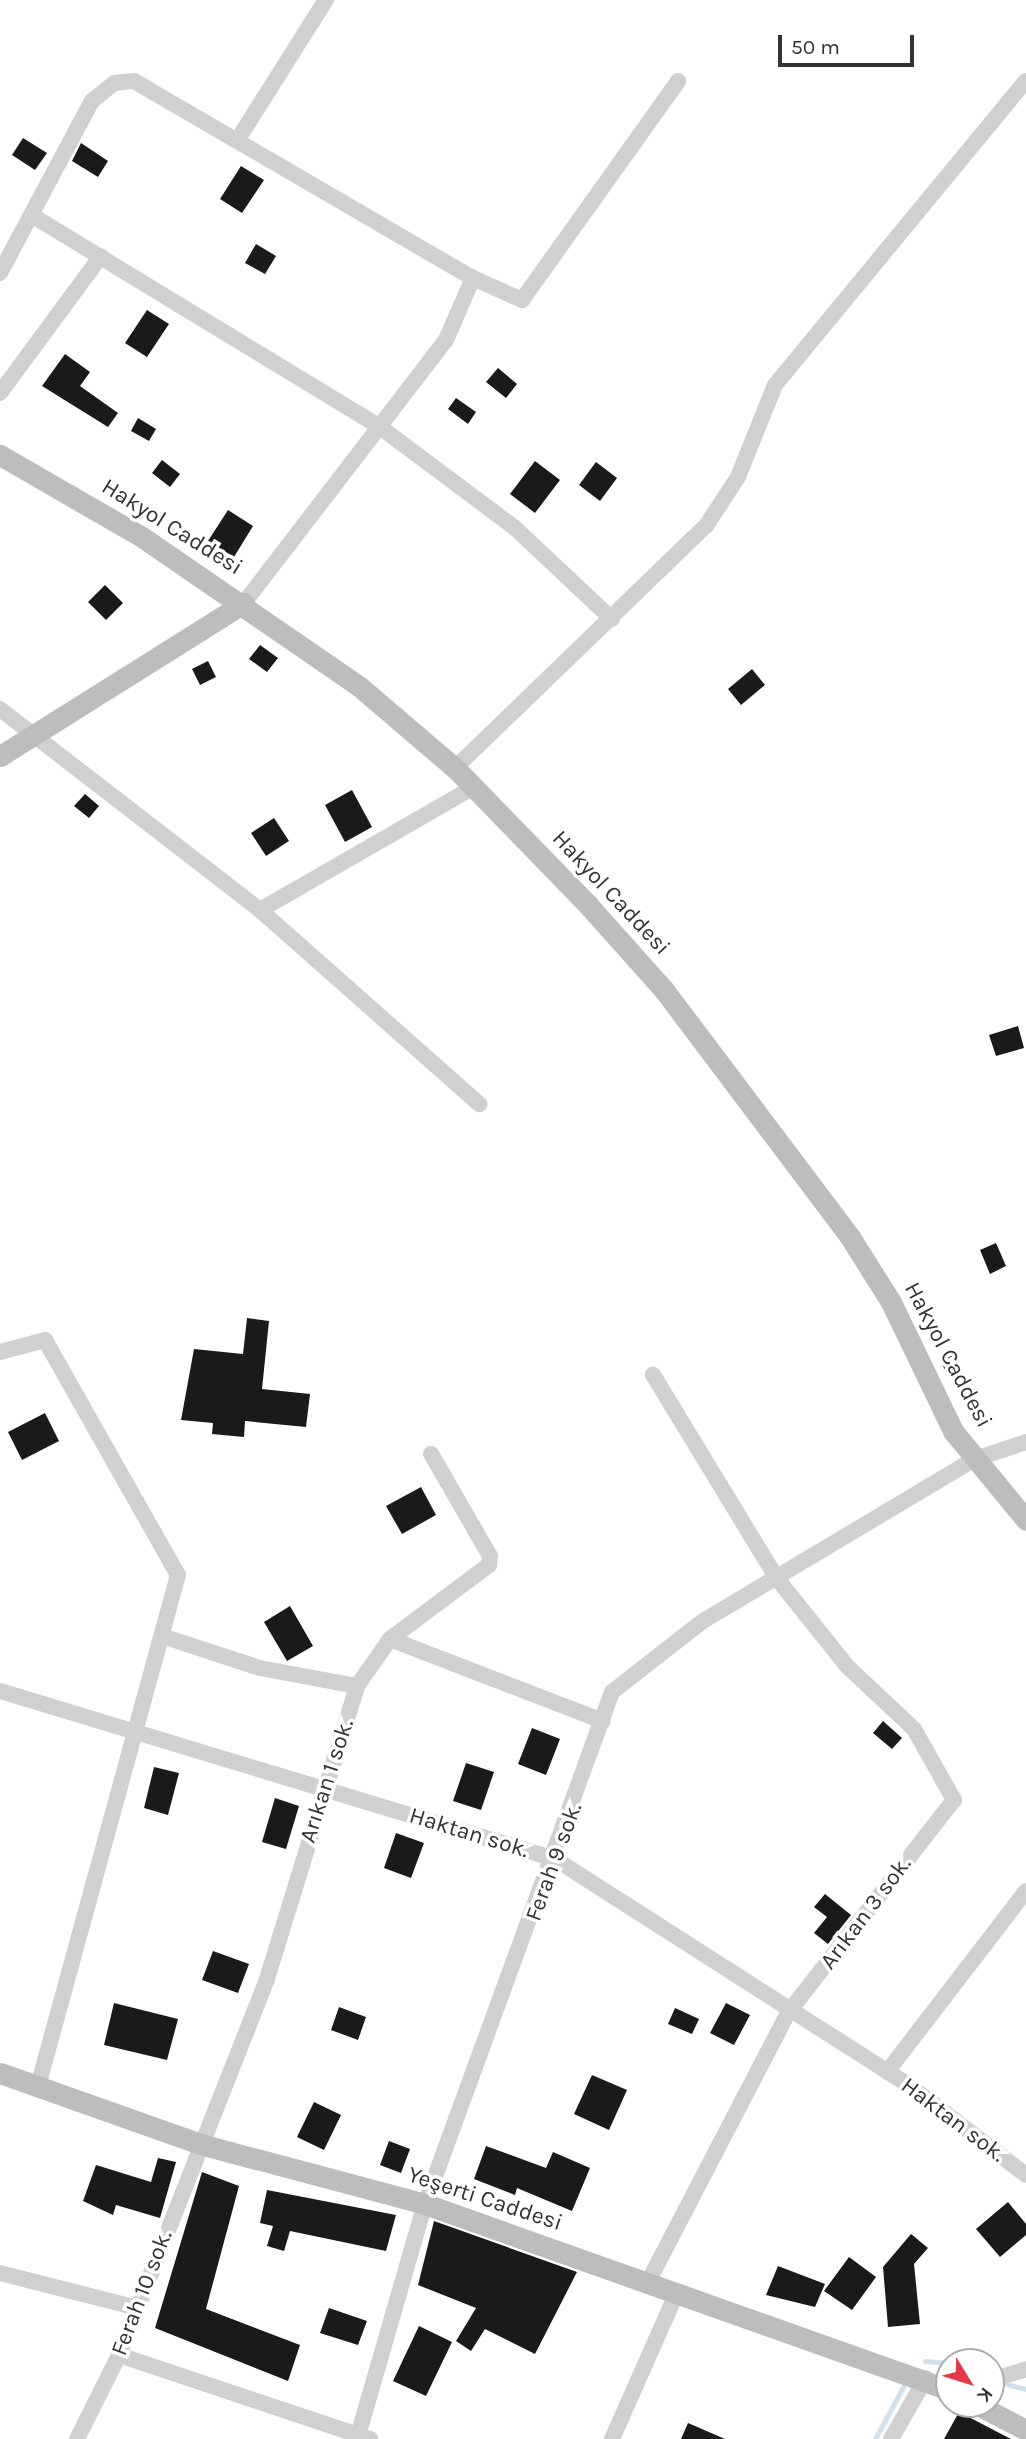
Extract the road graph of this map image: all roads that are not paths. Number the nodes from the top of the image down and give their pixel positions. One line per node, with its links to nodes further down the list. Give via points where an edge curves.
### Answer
1 (326, 0): 4 (street)
2 (678, 81): 8 (street, via 522,300)
3 (1026, 81): 13 (street, via 775,384 738,477 706,526)
4 (238, 139): 5 (street, via 145,84 114,83 92,101); 8 (street)
5 (33, 216): 6 (street); 7 (street)
6 (101, 256): 9 (street); 10 (street)
7 (0, 273)
8 (473, 278): 10 (street, via 446,340)
9 (0, 393)
10 (380, 427): 12 (street); 13 (street, via 514,528)
11 (0, 455): 12 (street, Hakyol Caddesi)
12 (244, 603): 15 (street); 17 (street, Hakyol Caddesi, via 360,687)
13 (612, 619): 17 (street)
14 (0, 709): 15 (street)
15 (36, 736): 16 (street); 19 (street)
16 (0, 756)
17 (455, 768): 18 (street, Hakyol Caddesi)
18 (474, 787): 19 (street); 25 (street, Hakyol Caddesi, via 634,955 850,1237 891,1302 953,1431)
19 (260, 910): 20 (street)
20 (479, 1104)
21 (0, 1352): 28 (street, via 45,1340 178,1575)
22 (653, 1375): 27 (street)
23 (1026, 1442): 25 (street, Ferah 9 sok.)
24 (431, 1454): 29 (street, Arıkan 1 sok., via 490,1556 489,1566)
25 (975, 1459): 26 (street, Hakyol Caddesi); 27 (street, Ferah 9 sok.)
26 (1026, 1520)
27 (776, 1577): 32 (street, Ferah 9 sok., via 702,1620 612,1692); 37 (street, Arıkan 3 sok., via 847,1666 914,1729 954,1800)
28 (162, 1636): 30 (street, via 260,1668); 33 (street)
29 (390, 1639): 30 (street, Arıkan 1 sok.); 32 (street)
30 (357, 1686): 34 (street, Arıkan 1 sok.)
31 (0, 1691): 33 (street, Haktan sok.)
32 (603, 1721): 35 (street, Ferah 9 sok.)
33 (137, 1732): 34 (street, Haktan sok.); 40 (street)
34 (323, 1789): 35 (street, Haktan sok.); 41 (street, Arıkan 1 sok., via 267,1979)
35 (555, 1859): 37 (street, Haktan sok.); 43 (street, Ferah 9 sok.)
36 (1026, 1891): 38 (street)
37 (788, 2012): 38 (street, Haktan sok.); 45 (street, Arıkan 3 sok.)
38 (887, 2072): 42 (street, Haktan sok.)
39 (0, 2073): 40 (street, Yeşerti Caddesi)
40 (38, 2086): 41 (street, Yeşerti Caddesi)
41 (200, 2144): 43 (street, Yeşerti Caddesi); 47 (street, Ferah 10 sok.)
42 (1026, 2175)
43 (425, 2204): 45 (street, Yeşerti Caddesi); 55 (street, Ferah 9 sok.)
44 (0, 2273): 47 (street)
45 (648, 2282): 46 (street, Yeşerti Caddesi)
46 (677, 2292): 51 (street, Yeşerti Caddesi); 57 (street)
47 (137, 2308): 48 (street, Ferah 10 sok.)
48 (119, 2355): 55 (street); 56 (street, Ferah 10 sok.)
49 (1026, 2369): 50 (street)
50 (1005, 2376)
51 (926, 2378): 52 (street, Yeşerti Caddesi); 58 (street)
52 (935, 2383)
53 (1003, 2418): 54 (street)
54 (1026, 2430)
55 (362, 2437)
56 (77, 2439)
57 (612, 2439)
58 (891, 2439)

